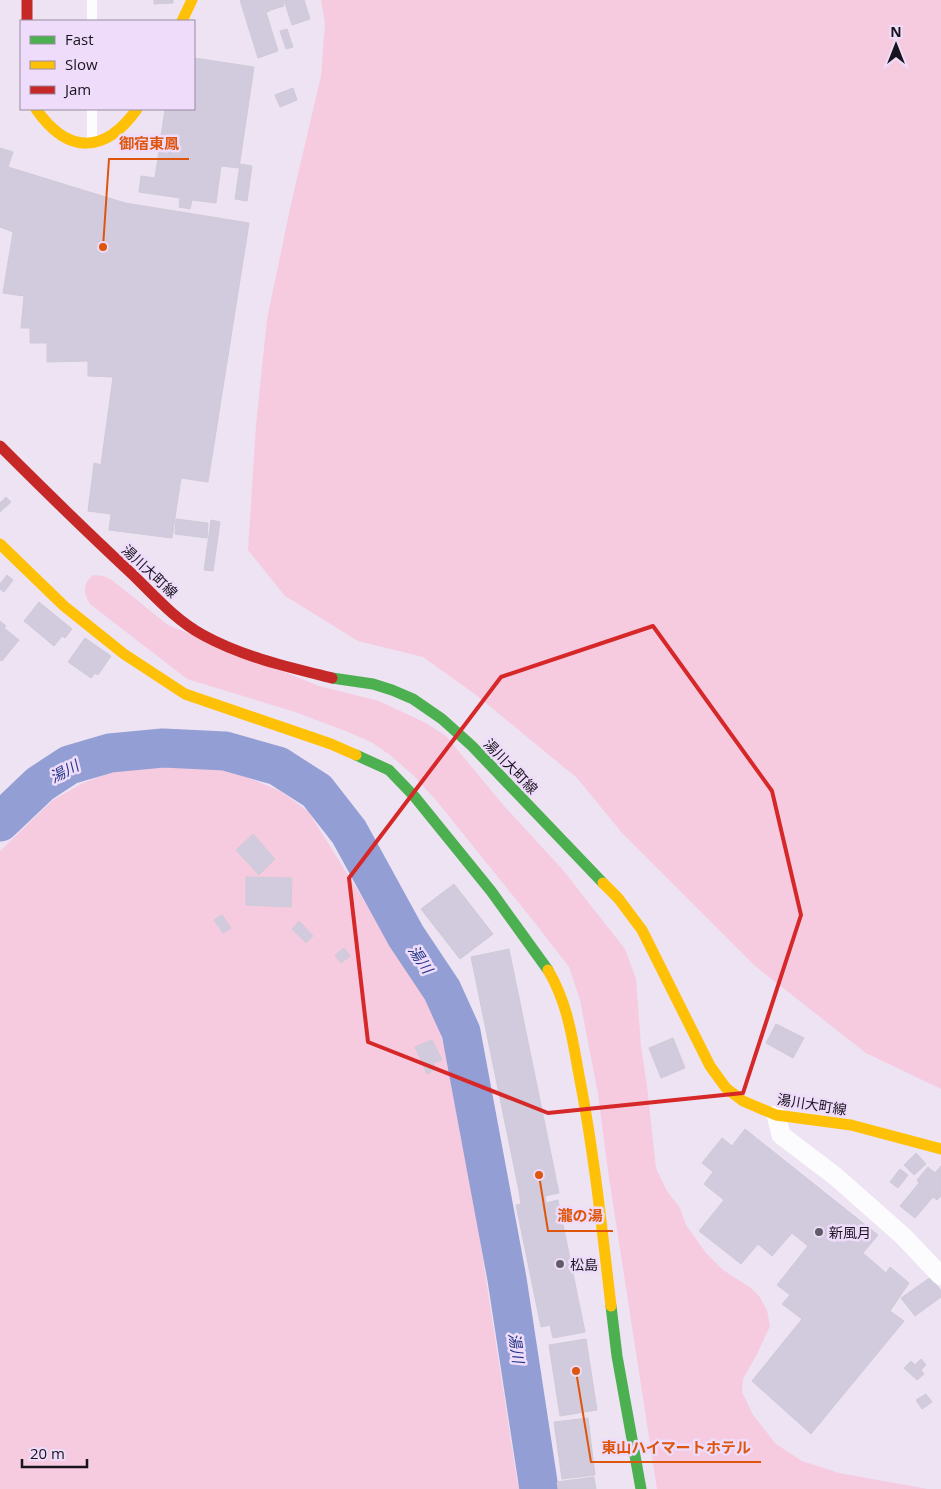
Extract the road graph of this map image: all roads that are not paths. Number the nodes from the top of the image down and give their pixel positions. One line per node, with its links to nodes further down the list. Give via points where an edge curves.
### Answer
1 (27, 0): 4 (main road)
2 (92, 0): 5 (lane)
3 (192, 0): 6 (main road)
4 (27, 20)
5 (92, 20)
6 (182, 20)
7 (37, 110): 10 (main road, via 59,134)
8 (92, 110): 10 (lane)
9 (136, 110): 10 (main road, via 116,133 102,141)
10 (92, 142)
11 (0, 446): 13 (main road, 湯川大町線, via 174,614 201,634 229,648 276,664 392,690 413,699 442,719 618,898 642,930 710,1066 726,1088 743,1101)
12 (0, 544): 16 (main road, via 64,606 124,654 185,694 331,744 389,770 491,891 543,961 566,1007 588,1122 617,1356)
13 (776, 1115): 14 (main road, 湯川大町線, via 851,1125); 15 (street, via 780,1135 834,1176 903,1236)
14 (941, 1149)
15 (941, 1276)
16 (641, 1489)

